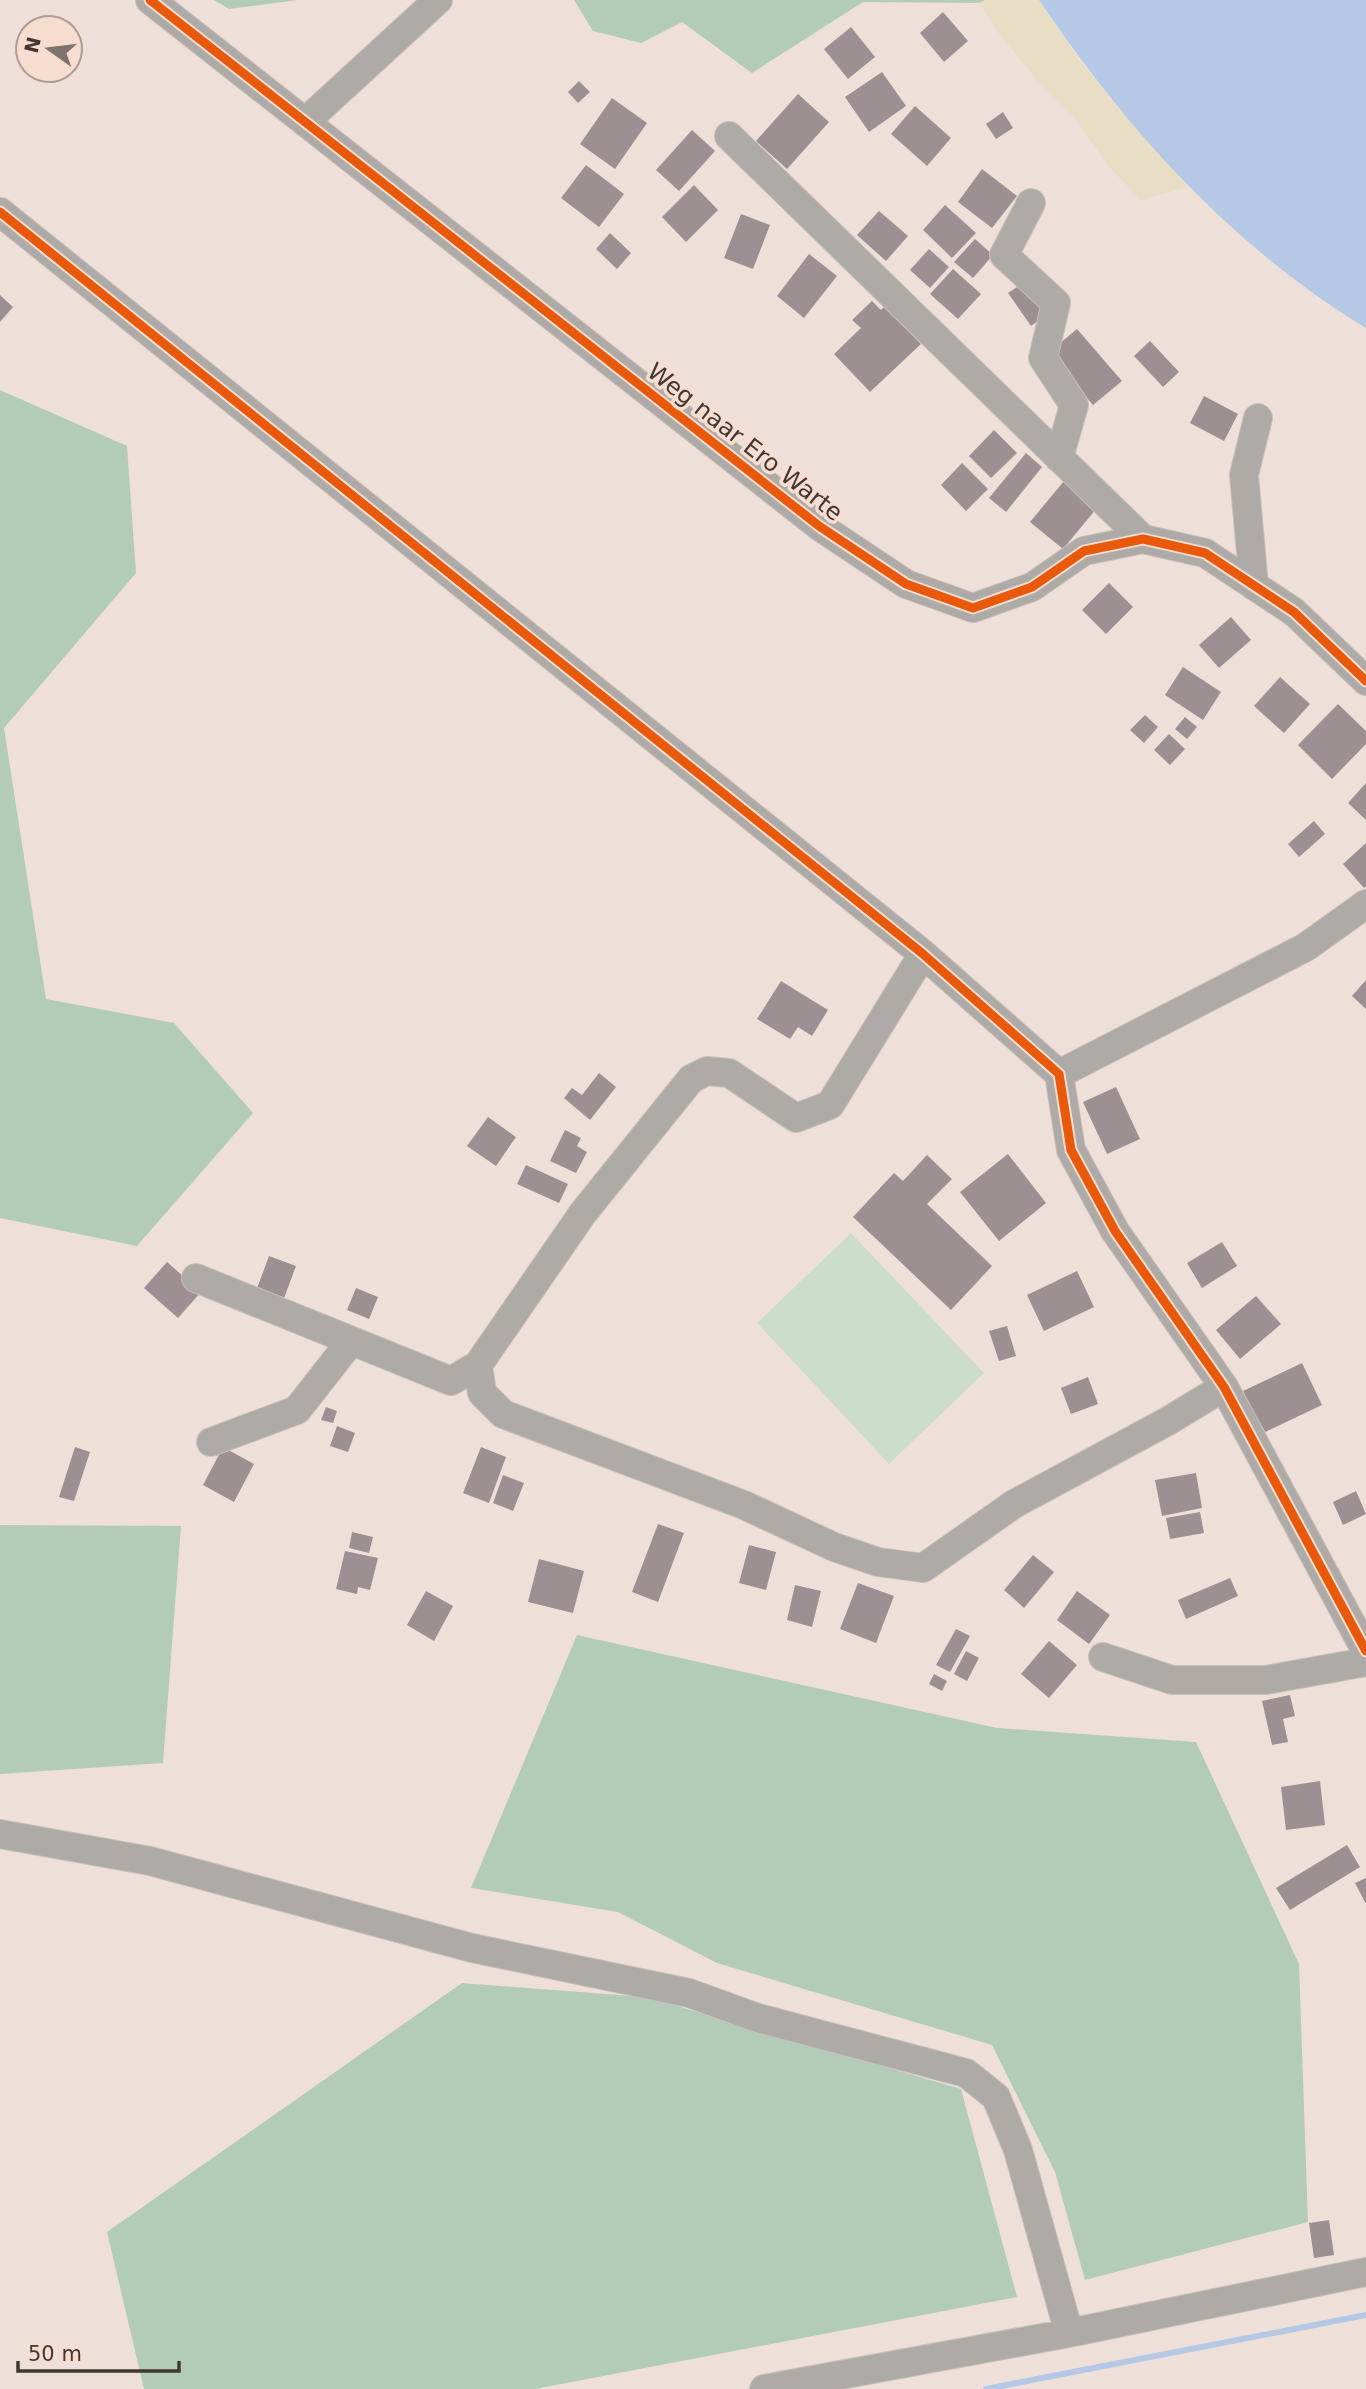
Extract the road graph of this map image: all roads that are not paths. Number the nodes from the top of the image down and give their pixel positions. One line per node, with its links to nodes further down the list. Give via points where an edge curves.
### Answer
1 (150, 0): 3 (street, Weg naar Ero Warte)
2 (438, 0): 3 (street)
3 (306, 122): 9 (street, Weg naar Ero Warte, via 820,526 905,584 973,608 1032,587 1084,551)
4 (729, 136): 8 (street)
5 (1031, 203): 8 (street, via 1004,255 1056,303 1043,358 1074,405)
6 (0, 212): 13 (street)
7 (1258, 418): 10 (street, via 1244,475)
8 (1059, 458): 9 (street)
9 (1143, 539): 10 (street, Weg naar Ero Warte, via 1205,553)
10 (1254, 586): 11 (street, Weg naar Ero Warte, via 1294,612)
11 (1366, 681)
12 (1366, 904): 14 (street, via 1306,947)
13 (923, 954): 14 (street); 17 (street, via 830,1105 796,1118 729,1073 707,1071 691,1079 583,1213)
14 (1059, 1074): 18 (street, via 1071,1150 1115,1231)
15 (195, 1278): 16 (street)
16 (351, 1341): 17 (street, via 451,1381); 19 (street, via 297,1410)
17 (478, 1365): 18 (street, via 482,1393 503,1414 744,1505 834,1547 878,1562 923,1568 1014,1504)
18 (1224, 1387): 20 (street)
19 (211, 1442)
20 (1366, 1651)
21 (1103, 1657): 22 (street, via 1172,1681 1266,1680)
22 (1366, 1662)
23 (0, 1834): 25 (street, via 150,1861 472,1948 689,1993 758,2018 966,2073 996,2097 1018,2150)
24 (1366, 2272): 25 (street)
25 (1069, 2333): 26 (street)
26 (764, 2389)

